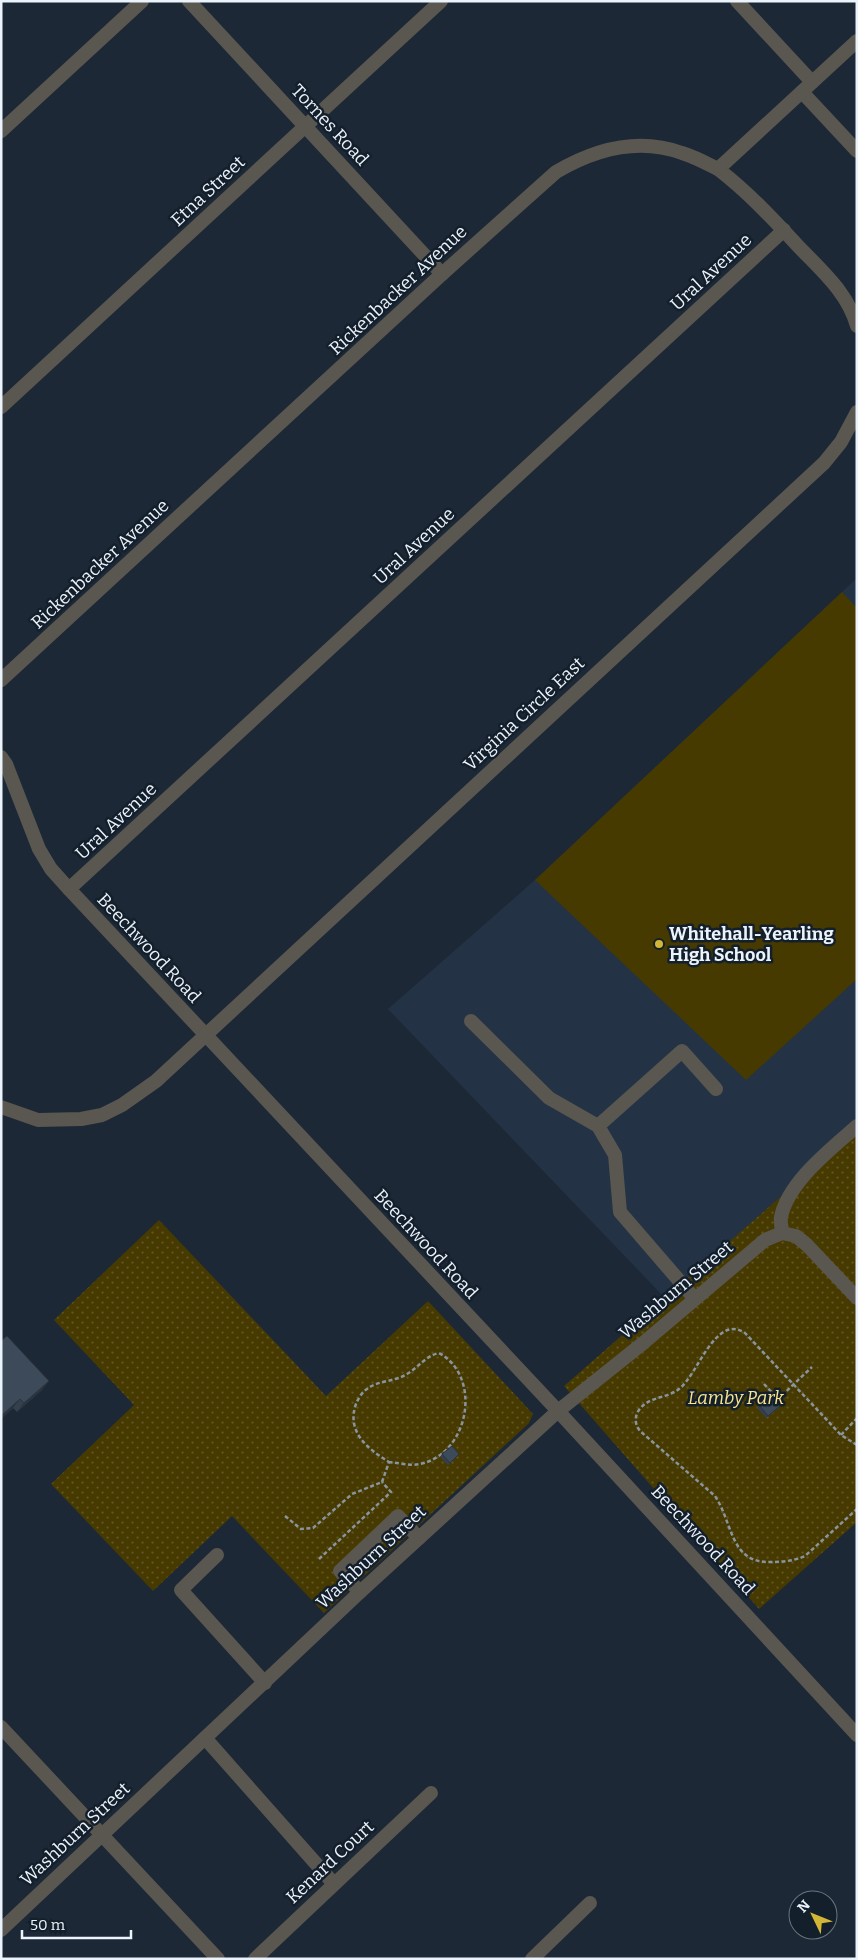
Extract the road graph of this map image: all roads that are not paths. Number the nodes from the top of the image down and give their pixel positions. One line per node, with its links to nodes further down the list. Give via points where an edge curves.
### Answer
1 (142, 1): 8 (street)
2 (190, 1): 7 (street, Tornes Road)
3 (441, 1): 7 (street, Etna Street)
4 (737, 1): 6 (street)
5 (857, 41): 6 (street)
6 (807, 87): 9 (street); 10 (street)
7 (306, 126): 12 (street, Tornes Road); 14 (street, Etna Street)
8 (1, 131)
9 (857, 151)
10 (718, 169): 11 (street); 12 (street, Rickenbacker Avenue, via 682,153 658,147 616,147 595,152 574,161 540,184)
11 (784, 230): 13 (street, via 846,300); 18 (street, Ural Avenue)
12 (442, 274): 16 (street, Rickenbacker Avenue)
13 (857, 326)
14 (1, 407)
15 (857, 412): 20 (street, Virginia Circle East, via 841,442 824,463)
16 (1, 680)
17 (1, 757): 18 (street, Beechwood Road, via 39,849)
18 (69, 889): 20 (street, Beechwood Road)
19 (471, 1021): 23 (street, via 549,1098)
20 (206, 1036): 22 (street, Virginia Circle East, via 148,1087 102,1115 38,1120); 28 (street, Beechwood Road)
21 (716, 1089): 23 (street, via 682,1051)
22 (1, 1107)
23 (598, 1126): 27 (street, via 615,1155 620,1212)
24 (857, 1126): 25 (street, via 806,1173 786,1203 781,1218)
25 (782, 1233): 26 (street, via 796,1236 807,1245); 27 (street, Washburn Street, via 765,1240)
26 (857, 1298)
27 (695, 1299): 28 (street, Washburn Street)
28 (558, 1411): 29 (street, Washburn Street); 34 (street, Beechwood Road)
29 (419, 1538): 31 (street, Washburn Street); 31 (street, via 398,1516 340,1571)
30 (217, 1555): 32 (street, via 182,1590)
31 (360, 1592): 32 (street, Washburn Street)
32 (265, 1683): 35 (street, Washburn Street)
33 (1, 1727): 37 (street)
34 (857, 1735)
35 (205, 1738): 37 (street, Washburn Street); 38 (street)
36 (431, 1793): 38 (street, Kenard Court)
37 (103, 1834): 40 (street, Washburn Street); 41 (street)
38 (334, 1884): 42 (street, Kenard Court)
39 (590, 1903): 43 (street)
40 (1, 1930)
41 (218, 1959)
42 (255, 1959)
43 (532, 1959)

